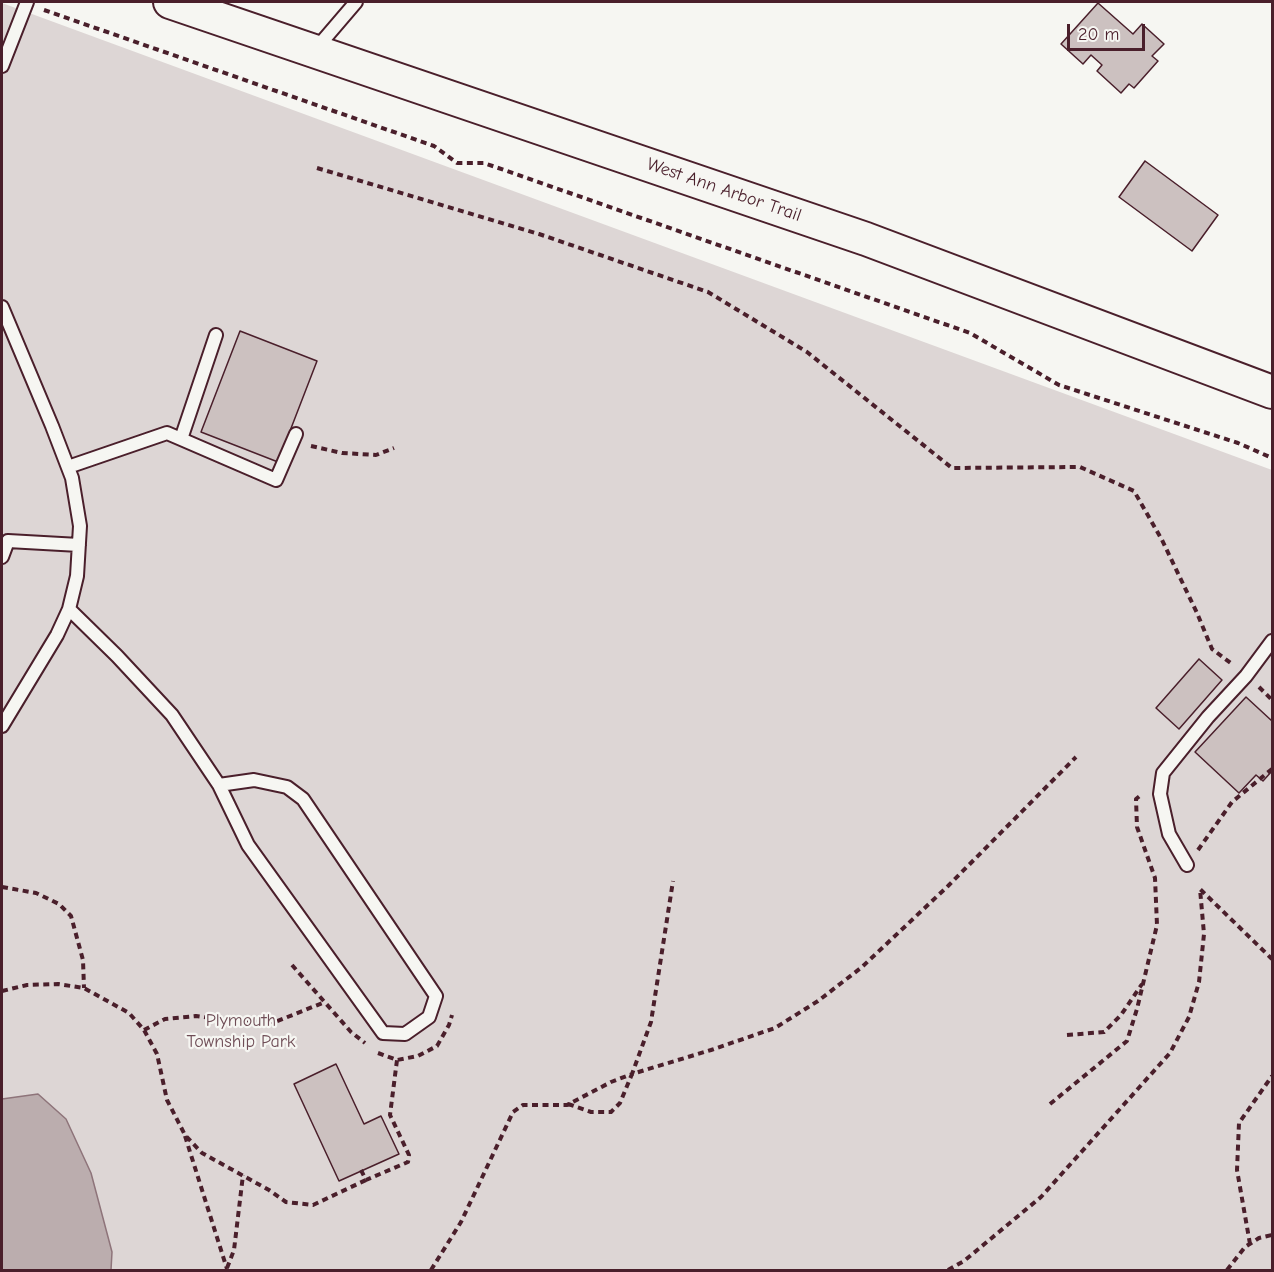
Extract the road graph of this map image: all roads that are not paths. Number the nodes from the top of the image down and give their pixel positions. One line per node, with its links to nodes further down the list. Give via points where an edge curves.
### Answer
1 (26, 2): 5 (lane)
2 (170, 2): 4 (street, West Ann Arbor Trail)
3 (356, 2): 4 (lane)
4 (314, 51): 8 (street, West Ann Arbor Trail, via 866,239)
5 (2, 66)
6 (2, 307): 11 (lane)
7 (216, 335): 10 (lane)
8 (1272, 392)
9 (295, 438): 10 (lane, via 276,480)
10 (181, 439): 11 (lane, via 167,433)
11 (68, 467): 12 (lane, via 80,526)
12 (79, 545): 13 (lane, via 8,541); 14 (lane)
13 (2, 557)
14 (69, 609): 16 (lane); 17 (lane, via 172,715)
15 (1272, 641): 18 (lane, via 1163,773 1160,794 1169,834)
16 (2, 726)
17 (219, 785): 17 (lane, via 248,845 383,1033 405,1034 429,1017 436,996 303,799 287,787 255,780)
18 (1187, 865)

